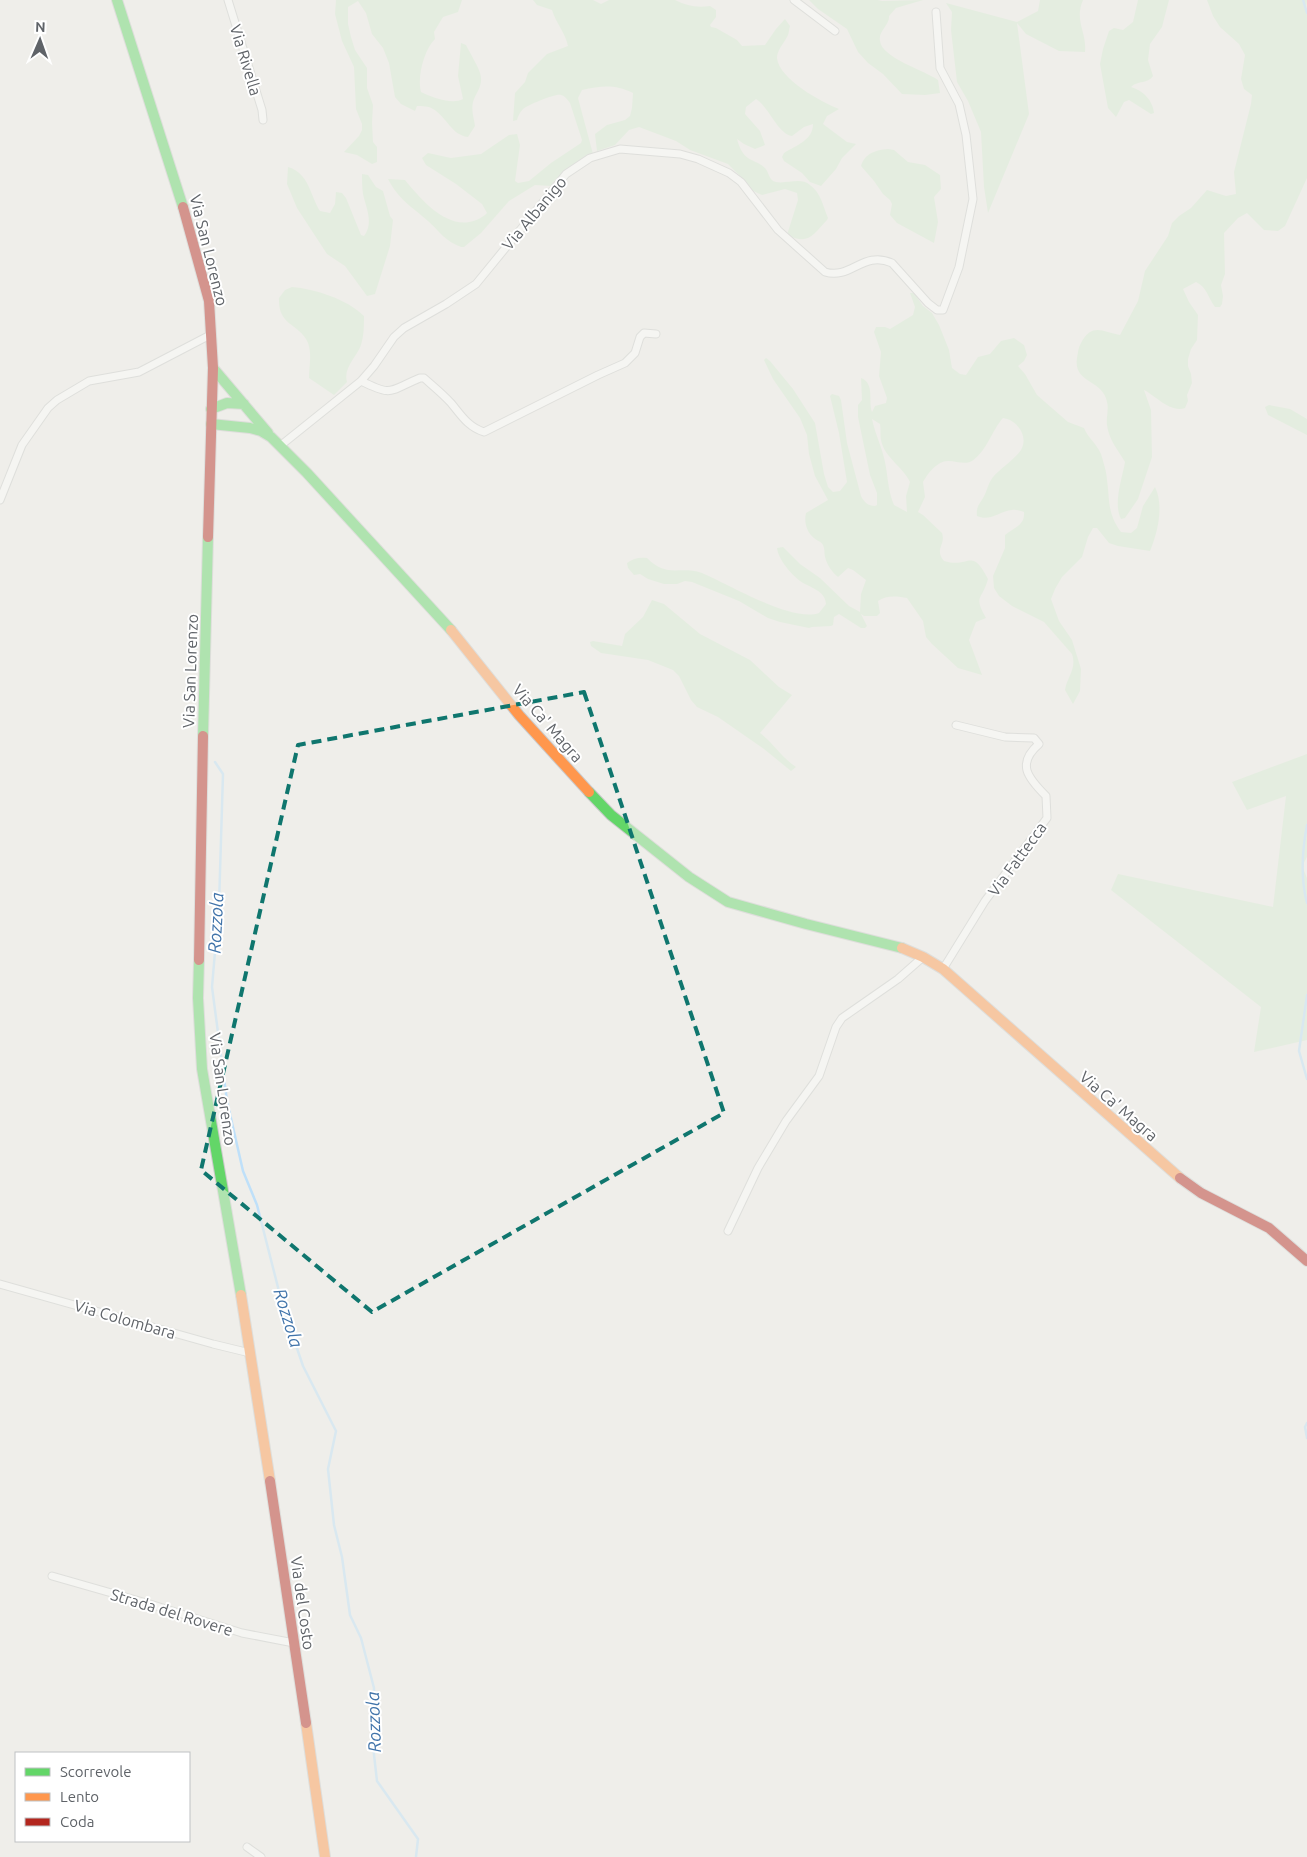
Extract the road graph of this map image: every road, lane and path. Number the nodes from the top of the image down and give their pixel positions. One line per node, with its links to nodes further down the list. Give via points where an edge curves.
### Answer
1 (117, 0): 7 (main road, Via San Lorenzo, via 192,234 209,302)
2 (228, 0): 6 (street, Via Rivella)
3 (794, 0): 5 (street)
4 (936, 12): 10 (street, Via Albanigo, via 940,68 959,104 973,199 959,267 942,310 928,304 892,263 884,259 873,259 834,275 825,272 778,230 729,173 680,154 620,149 590,158 566,174 476,284 404,328)
5 (835, 31)
6 (263, 120)
7 (212, 334): 9 (main road, Via San Lorenzo); 16 (street, via 139,372 90,382 57,400 22,446)
8 (656, 334): 10 (street, via 644,333 635,353 625,363 484,432 467,423 424,378 388,392)
9 (213, 368): 11 (main road, Via San Lorenzo); 12 (main road)
10 (360, 381): 15 (street, Via Albanigo)
11 (211, 409): 12 (main road, via 232,401 243,403); 13 (main road, Via San Lorenzo)
12 (249, 410): 14 (main road)
13 (211, 424): 14 (main road, Via Ca' Magra, via 250,428); 23 (main road, Via San Lorenzo, via 198,998 202,1069)
14 (271, 437): 15 (main road, Via Ca' Magra)
15 (280, 446): 18 (main road, Via Ca' Magra, via 449,627 518,715 594,798 681,871 736,904 902,948)
16 (0, 500)
17 (956, 725): 19 (street, Via Fattecca, via 1005,736 1034,738 1039,744 1026,760 1027,771 1046,796 1047,818 986,902)
18 (923, 957): 19 (main road, Via Ca' Magra); 20 (street, via 898,979 842,1018 819,1076 786,1121 758,1168)
19 (943, 969): 21 (main road, Via Ca' Magra, via 1174,1174 1201,1193 1269,1228)
20 (728, 1232)
21 (1307, 1261)
22 (0, 1284): 23 (street, Via Colombara)
23 (250, 1353): 25 (main road, Via del Costo)
24 (52, 1576): 25 (street, Strada del Rovere, via 242,1633)
25 (294, 1643): 28 (main road, Via del Costo)
26 (247, 1847): 27 (street)
27 (261, 1857)
28 (324, 1857)

